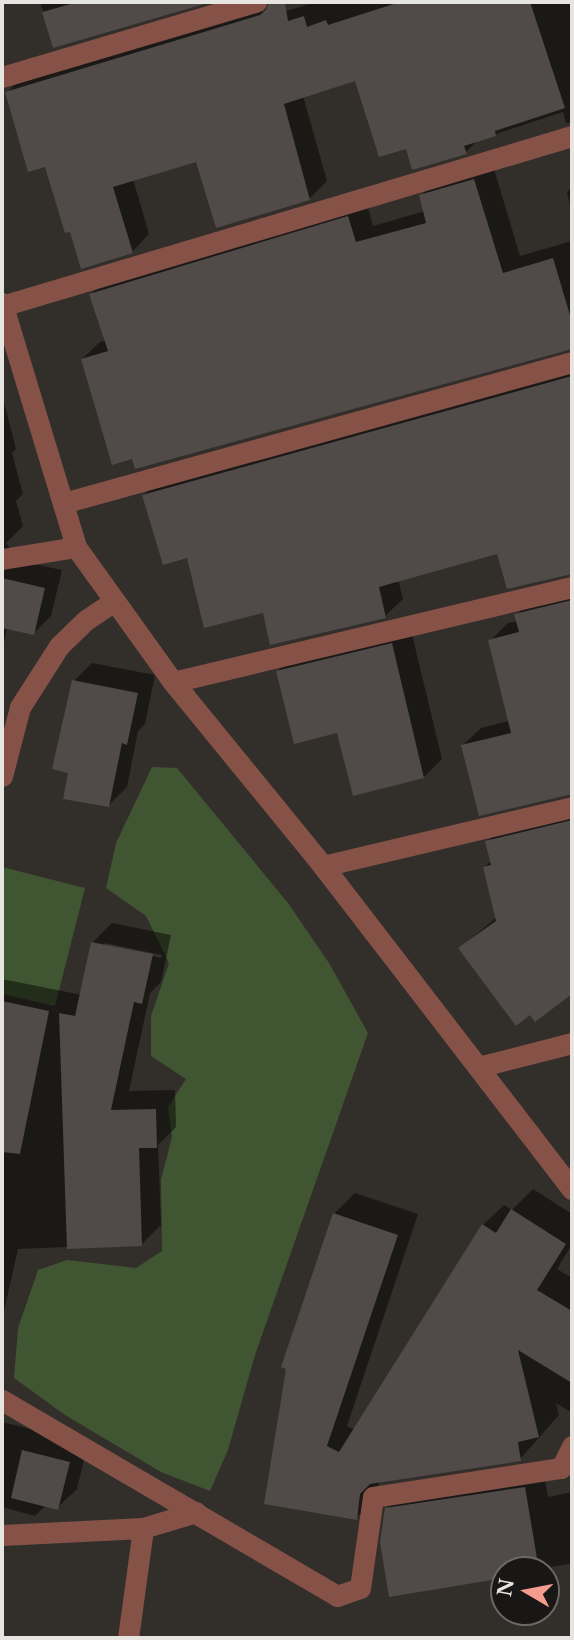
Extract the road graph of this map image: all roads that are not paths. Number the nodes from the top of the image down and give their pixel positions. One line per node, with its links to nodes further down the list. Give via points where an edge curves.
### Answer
1 (256, 2): 2 (street)
2 (2, 77)
3 (572, 136): 4 (street)
4 (2, 305): 6 (street)
5 (572, 362): 6 (street)
6 (63, 503): 7 (street)
7 (76, 547): 8 (street); 10 (street)
8 (2, 559)
9 (572, 587): 11 (street)
10 (113, 602): 11 (street); 12 (street, via 59,646 20,707)
11 (173, 682): 14 (street)
12 (2, 776)
13 (572, 807): 14 (street)
14 (323, 866): 16 (street)
15 (572, 1043): 16 (street)
16 (478, 1067): 17 (street)
17 (572, 1189)
18 (2, 1399): 20 (street)
19 (572, 1446): 20 (street, via 561,1468 373,1497 360,1588 337,1596)
20 (196, 1512): 21 (street)
21 (143, 1528): 22 (street); 23 (street)
22 (2, 1535)
23 (128, 1638)

